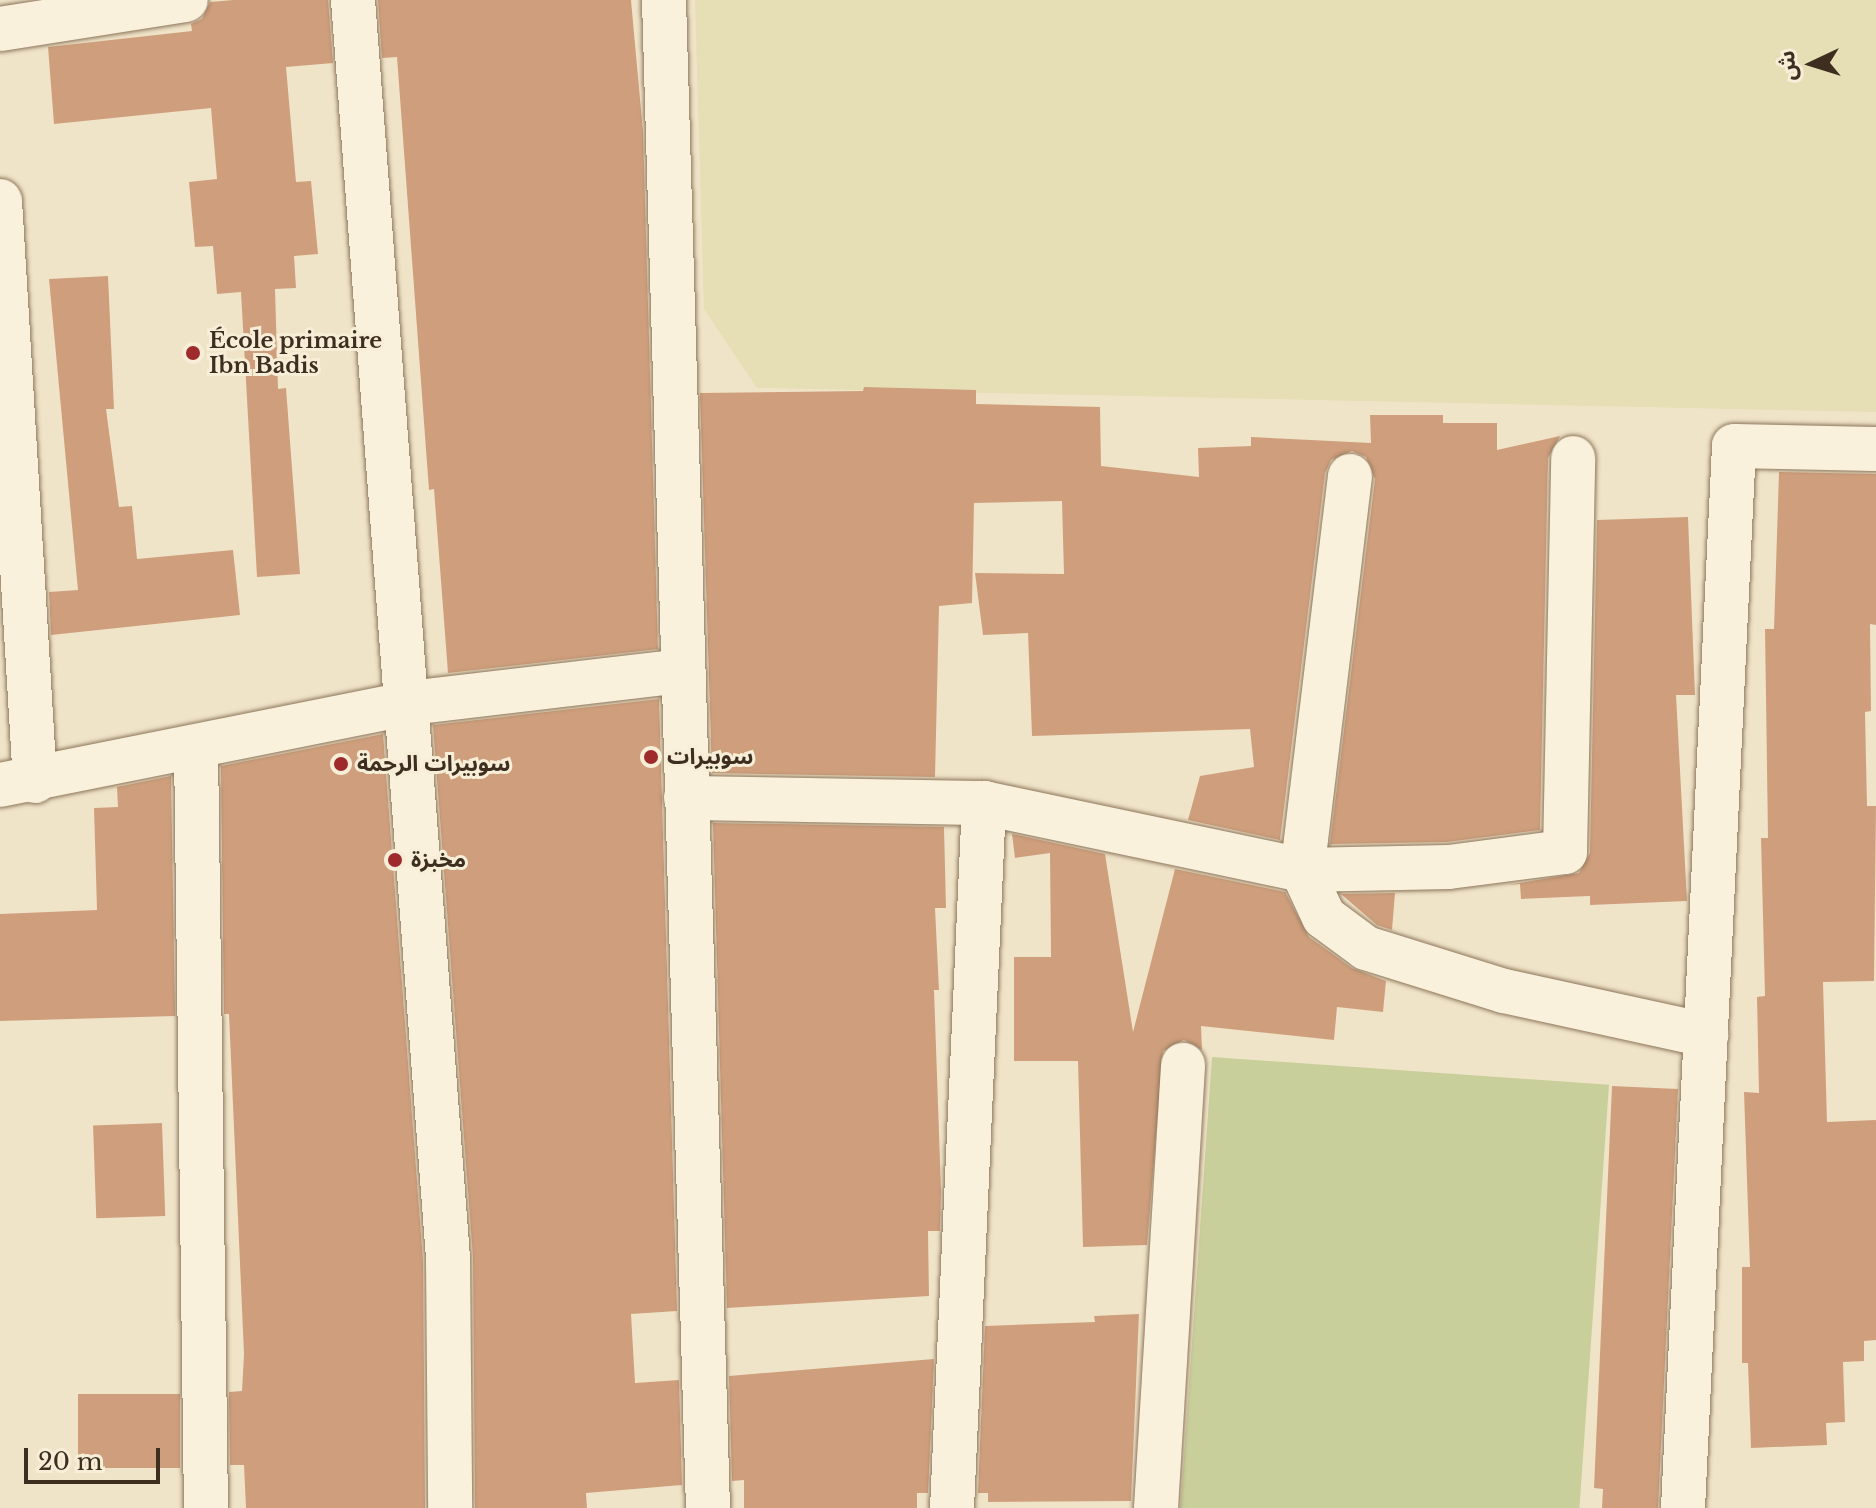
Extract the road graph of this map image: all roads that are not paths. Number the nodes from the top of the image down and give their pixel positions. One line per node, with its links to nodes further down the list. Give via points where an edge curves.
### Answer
1 (186, 0): 4 (street)
2 (353, 0): 10 (street)
3 (664, 0): 9 (street)
4 (0, 29)
5 (0, 201): 12 (street)
6 (1876, 449): 16 (street, via 1734,446)
7 (1573, 458): 15 (street, via 1565,852 1449,867)
8 (1350, 476): 15 (street)
9 (683, 671): 10 (street); 13 (street)
10 (409, 703): 11 (street); 19 (street, via 448,1259)
11 (196, 747): 12 (street); 18 (street)
12 (18, 783)
13 (686, 798): 14 (street); 20 (street)
14 (984, 803): 15 (street); 21 (street)
15 (1302, 870): 16 (street, via 1324,917 1366,948 1504,991)
16 (1706, 1035): 23 (street)
17 (1183, 1065): 22 (street)
18 (206, 1508)
19 (450, 1508)
20 (708, 1508)
21 (952, 1508)
22 (1156, 1508)
23 (1683, 1508)

